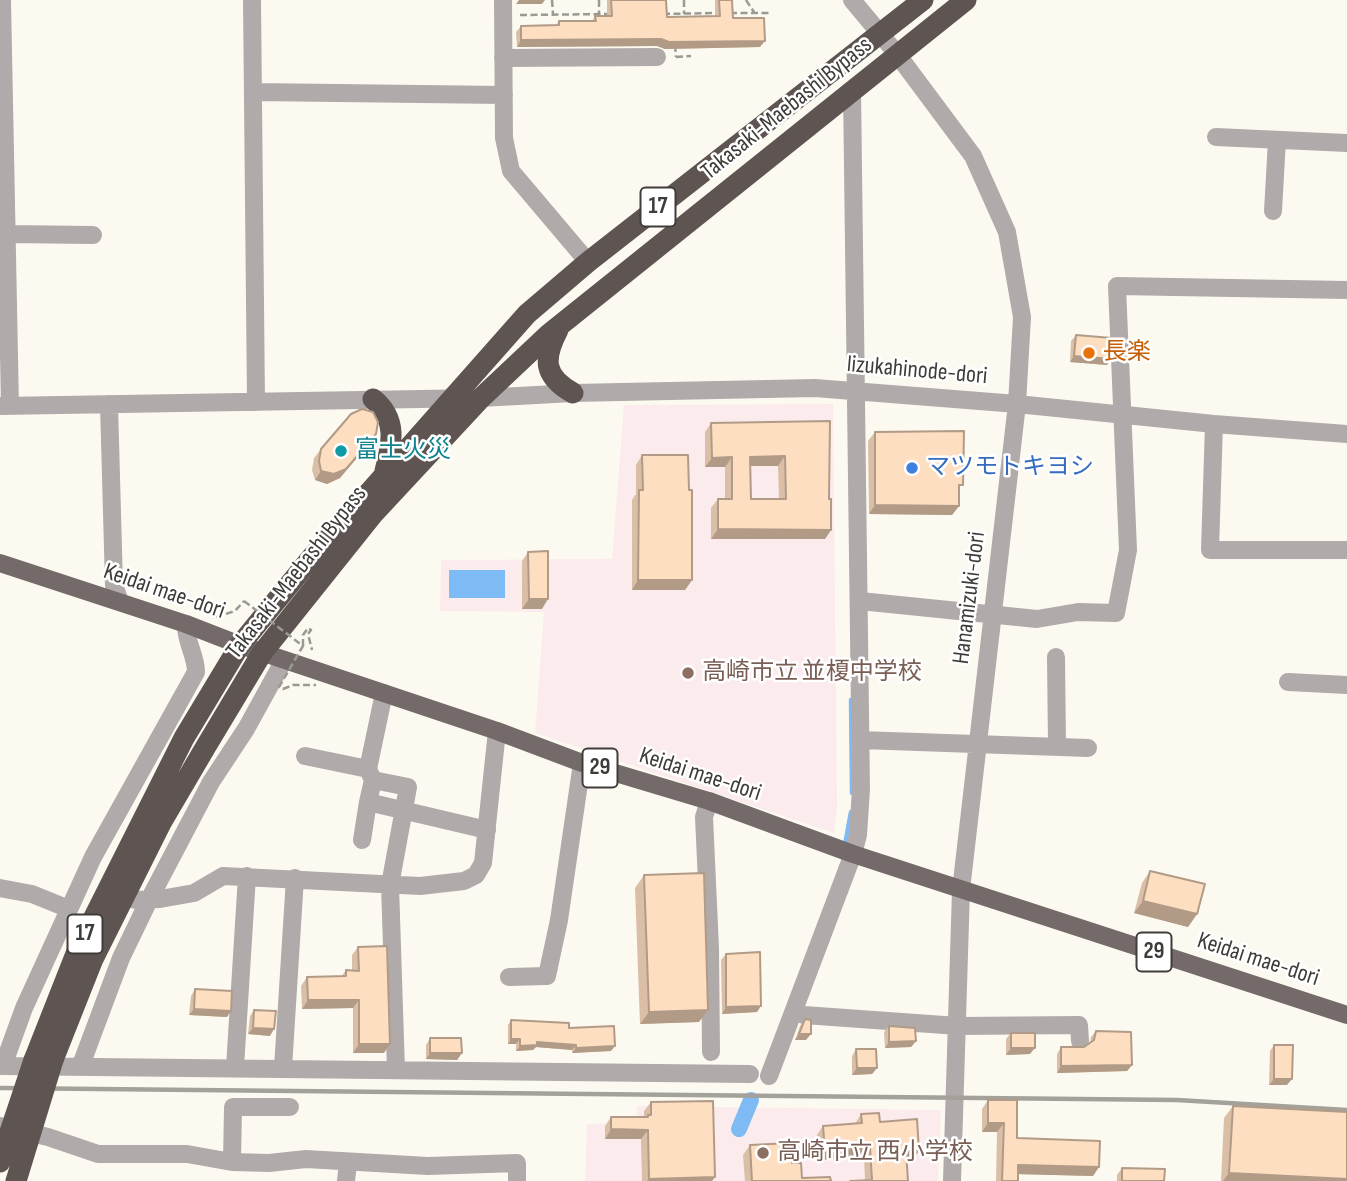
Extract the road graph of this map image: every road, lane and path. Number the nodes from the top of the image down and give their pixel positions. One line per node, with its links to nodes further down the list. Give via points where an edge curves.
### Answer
1 (2, 0): 32 (street)
2 (252, 0): 27 (street)
3 (552, 0): 18 (path)
4 (598, 0): 13 (path)
5 (684, 0): 17 (path)
6 (746, 0): 11 (path)
7 (853, 0): 20 (street)
8 (923, 0): 20 (highway, Takasaki-Maebashi Bypass / 17)
9 (966, 0): 22 (highway, Takasaki-Maebashi Bypass / 17)
10 (503, 8): 18 (path); 25 (street)
11 (755, 13): 12 (path); 17 (path)
12 (772, 13)
13 (599, 14): 14 (path); 18 (path)
14 (611, 14)
15 (663, 14): 16 (path)
16 (675, 14): 17 (path); 19 (path)
17 (684, 14)
18 (553, 15)
19 (675, 24)
20 (881, 34): 22 (street, Hanamizuki-dori); 37 (highway, Takasaki-Maebashi Bypass / 17)
21 (676, 35): 24 (path)
22 (897, 54): 26 (highway, Takasaki-Maebashi Bypass / 17); 47 (street, Hanamizuki-dori, via 973,156 1007,232 1022,317)
23 (657, 57): 25 (street)
24 (676, 57)
25 (503, 58): 28 (street)
26 (852, 90): 39 (highway, Takasaki-Maebashi Bypass / 17); 40 (street)
27 (253, 92): 28 (street); 45 (street)
28 (504, 94): 37 (street, via 504,138 511,172)
29 (1216, 137): 30 (street)
30 (1277, 140): 31 (street); 33 (street)
31 (1347, 144)
32 (2, 180): 34 (street)
33 (1272, 211)
34 (6, 234): 35 (street); 36 (street)
35 (93, 234)
36 (3, 254): 48 (street)
37 (588, 262): 42 (highway, Takasaki-Maebashi Bypass / 17, via 527,314)
38 (1347, 290): 49 (street, via 1117,286)
39 (560, 325): 41 (highway, via 547,364 561,387); 43 (highway, Takasaki-Maebashi Bypass / 17)
40 (857, 390): 41 (street, Iizukahinode-dori); 47 (street, Iizukahinode-dori); 55 (street)
41 (573, 393): 43 (street, Iizukahinode-dori)
42 (451, 398): 43 (street, Iizukahinode-dori); 44 (street, Iizukahinode-dori); 52 (highway, Takasaki-Maebashi Bypass / 17)
43 (481, 398): 63 (highway, Takasaki-Maebashi Bypass / 17, via 374,513)
44 (373, 399): 45 (street, Iizukahinode-dori); 52 (highway, via 386,412 392,430)
45 (256, 402): 46 (street, Iizukahinode-dori)
46 (109, 404): 48 (street, Iizukahinode-dori); 56 (street, via 114,585)
47 (1017, 404): 49 (street, Iizukahinode-dori); 57 (street, Hanamizuki-dori)
48 (5, 406)
49 (1121, 415): 50 (street, Iizukahinode-dori); 57 (street, via 1128,550 1116,613 1078,612 1037,619)
50 (1214, 424): 51 (street, Iizukahinode-dori); 53 (street, via 1210,551)
51 (1347, 434)
52 (383, 476): 60 (highway, Takasaki-Maebashi Bypass / 17)
53 (1347, 551)
54 (0, 563): 56 (main road, Keidai mae-dori / 29)
55 (860, 601): 57 (street); 71 (street)
56 (120, 602): 59 (main road, Keidai mae-dori / 29)
57 (993, 615): 72 (street, Hanamizuki-dori)
58 (219, 616): 61 (path, bridge, via 235,611 244,601)
59 (186, 624): 60 (main road, Keidai mae-dori / 29); 90 (street, via 196,672 120,806 92,880)
60 (240, 645): 63 (main road, Keidai mae-dori / 29); 97 (highway, Takasaki-Maebashi Bypass / 17, via 184,738 76,951)
61 (303, 646): 62 (path, via 308,628); 67 (path, bridge, via 279,687)
62 (310, 649)
63 (262, 653): 65 (main road, Keidai mae-dori / 29); 97 (highway, Takasaki-Maebashi Bypass / 17, via 161,823)
64 (1056, 657): 73 (street)
65 (284, 660): 69 (main road, Keidai mae-dori / 29); 89 (street)
66 (1288, 682): 68 (street)
67 (316, 685)
68 (1347, 685)
69 (384, 693): 70 (main road, Keidai mae-dori / 29); 77 (street)
70 (496, 731): 76 (main road, Keidai mae-dori / 29); 81 (street)
71 (861, 740): 72 (street); 83 (street, via 858,835)
72 (978, 743): 73 (street); 88 (street, Hanamizuki-dori)
73 (1057, 746): 74 (street)
74 (1088, 748)
75 (305, 757): 77 (street)
76 (582, 763): 79 (main road, Keidai mae-dori / 29); 91 (street, via 547,976)
77 (370, 774): 78 (street); 80 (street, via 408,787)
78 (368, 802): 80 (street); 82 (street)
79 (709, 802): 83 (main road, Keidai mae-dori / 29); 96 (street, via 704,817)
80 (405, 811): 81 (street); 86 (street)
81 (487, 830): 86 (street, via 483,863 476,875 464,881)
82 (362, 840)
83 (853, 854): 88 (main road, Keidai mae-dori / 29); 92 (street)
84 (247, 876): 85 (street); 89 (street, via 223,876 194,893); 100 (street)
85 (295, 878): 86 (street); 101 (street)
86 (390, 885): 102 (street)
87 (0, 888): 90 (street, via 32,894)
88 (961, 890): 93 (main road, Keidai mae-dori / 29); 94 (street, Hanamizuki-dori)
89 (142, 900): 98 (street)
90 (69, 909): 99 (street)
91 (509, 977)
92 (795, 1011): 94 (street); 104 (street)
93 (1347, 1015)
94 (958, 1026): 95 (street); 114 (street, Hanamizuki-dori)
95 (1079, 1033)
96 (711, 1052)
97 (43, 1060): 108 (highway, Takasaki-Maebashi Bypass / 17, bridge); 111 (highway, Takasaki-Maebashi Bypass / 17, bridge)
98 (81, 1065): 99 (street); 100 (street)
99 (2, 1066)
100 (235, 1067): 101 (street)
101 (282, 1068): 102 (street)
102 (396, 1070): 103 (street)
103 (750, 1073)
104 (769, 1076)
105 (290, 1107): 107 (street, via 233,1107)
106 (0, 1126): 107 (street, via 99,1154 187,1154)
107 (232, 1162): 109 (street, via 306,1158)
108 (0, 1163)
109 (348, 1163): 110 (street); 112 (street)
110 (428, 1173): 113 (street, via 517,1163)
111 (16, 1181)
112 (346, 1181)
113 (517, 1181)
114 (952, 1181)

